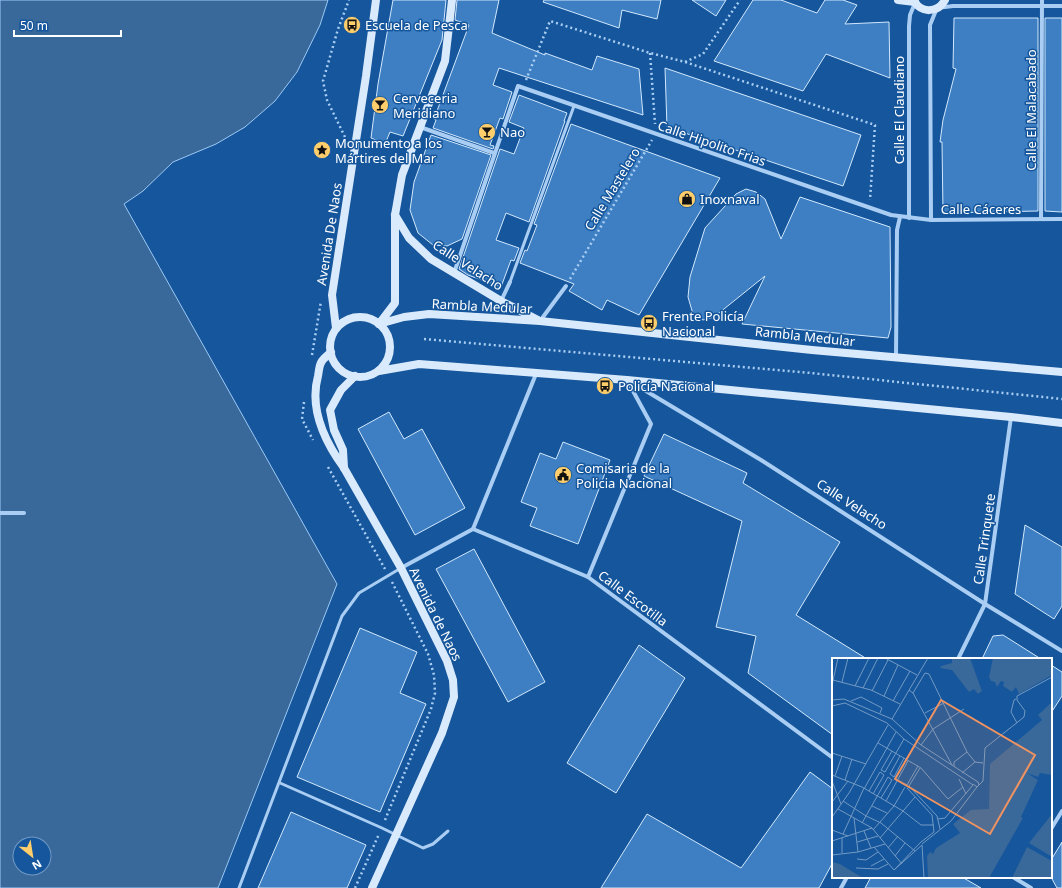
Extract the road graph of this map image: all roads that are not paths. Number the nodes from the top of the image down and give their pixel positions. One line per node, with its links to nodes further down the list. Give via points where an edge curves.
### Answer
1 (376, 0): 25 (main road, Avenida De Naos, via 332,295)
2 (452, 0): 11 (main road, via 445,61)
3 (898, 0): 6 (main road)
4 (945, 0): 9 (main road)
5 (1042, 0): 7 (street, Calle El Malacabado)
6 (914, 1): 9 (main road, via 927,11); 15 (street, Calle El Claudiano, via 909,26)
7 (1042, 5): 8 (street); 9 (street); 16 (street, Calle El Malacabado)
8 (1062, 6)
9 (937, 8): 18 (street, via 930,25)
10 (574, 106): 12 (street, Calle Hipolito Frias, via 520,87); 14 (street, Calle Hipolito Frias); 20 (lane)
11 (420, 126): 12 (street); 13 (main road, via 402,175)
12 (494, 153): 19 (street)
13 (395, 215): 19 (main road, Calle Velacho, via 409,238 431,259); 24 (main road, via 395,303)
14 (900, 217): 15 (street, Calle Cáceres); 27 (street, via 897,230)
15 (909, 218): 18 (street, Calle Cáceres)
16 (1041, 219): 17 (street, Calle Cáceres); 18 (street, Calle Cáceres)
17 (1062, 219)
18 (931, 220)
19 (454, 273): 22 (main road, Calle Velacho)
20 (510, 282): 22 (street)
21 (566, 286): 23 (street)
22 (501, 301): 23 (main road, Calle Velacho)
23 (540, 322): 24 (main road, Rambla Medular, via 428,314); 27 (main road, Rambla Medular)
24 (379, 324): 25 (main road, via 370,318 360,317); 28 (main road, via 386,333 390,349)
25 (336, 328): 26 (main road, via 331,338)
26 (331, 352): 31 (main road, via 339,369); 35 (main road, Avenida de Naos, via 321,362 316,383 315,408 334,455)
27 (896, 357): 29 (main road, Rambla Medular)
28 (379, 371): 30 (main road, via 419,364); 31 (main road, via 368,376)
29 (1062, 372)
30 (537, 373): 32 (main road); 38 (street)
31 (355, 376): 35 (main road, Avenida de Naos, via 341,390 330,410 334,430 343,450)
32 (627, 380): 33 (main road); 40 (street, via 651,424); 41 (street, Calle Velacho, via 761,460)
33 (1011, 417): 34 (main road); 41 (street, Calle Trinquete)
34 (1062, 423)
35 (344, 468): 39 (main road, Avenida de Naos)
36 (0, 513): 37 (street)
37 (24, 513)
38 (473, 529): 39 (street); 40 (street, Calle Escotilla)
39 (401, 568): 45 (lane, via 359,593 342,616); 49 (main road, Avenida de Naos, via 447,661 453,680 454,697 442,733)
40 (588, 577): 44 (street, Calle Escotilla)
41 (985, 604): 42 (street, Calle Velacho); 43 (street, Calle Trinquete)
42 (1062, 651)
43 (958, 658)
44 (832, 757)
45 (280, 783): 49 (lane); 52 (lane)
46 (1062, 812): 47 (street)
47 (1052, 827)
48 (448, 831): 49 (lane, via 433,844 423,848)
49 (396, 836): 53 (main road, Avenida de Naos)
50 (846, 878): 54 (street)
51 (1020, 879): 55 (street)
52 (239, 888)
53 (372, 888)
54 (841, 888)
55 (1031, 888)

